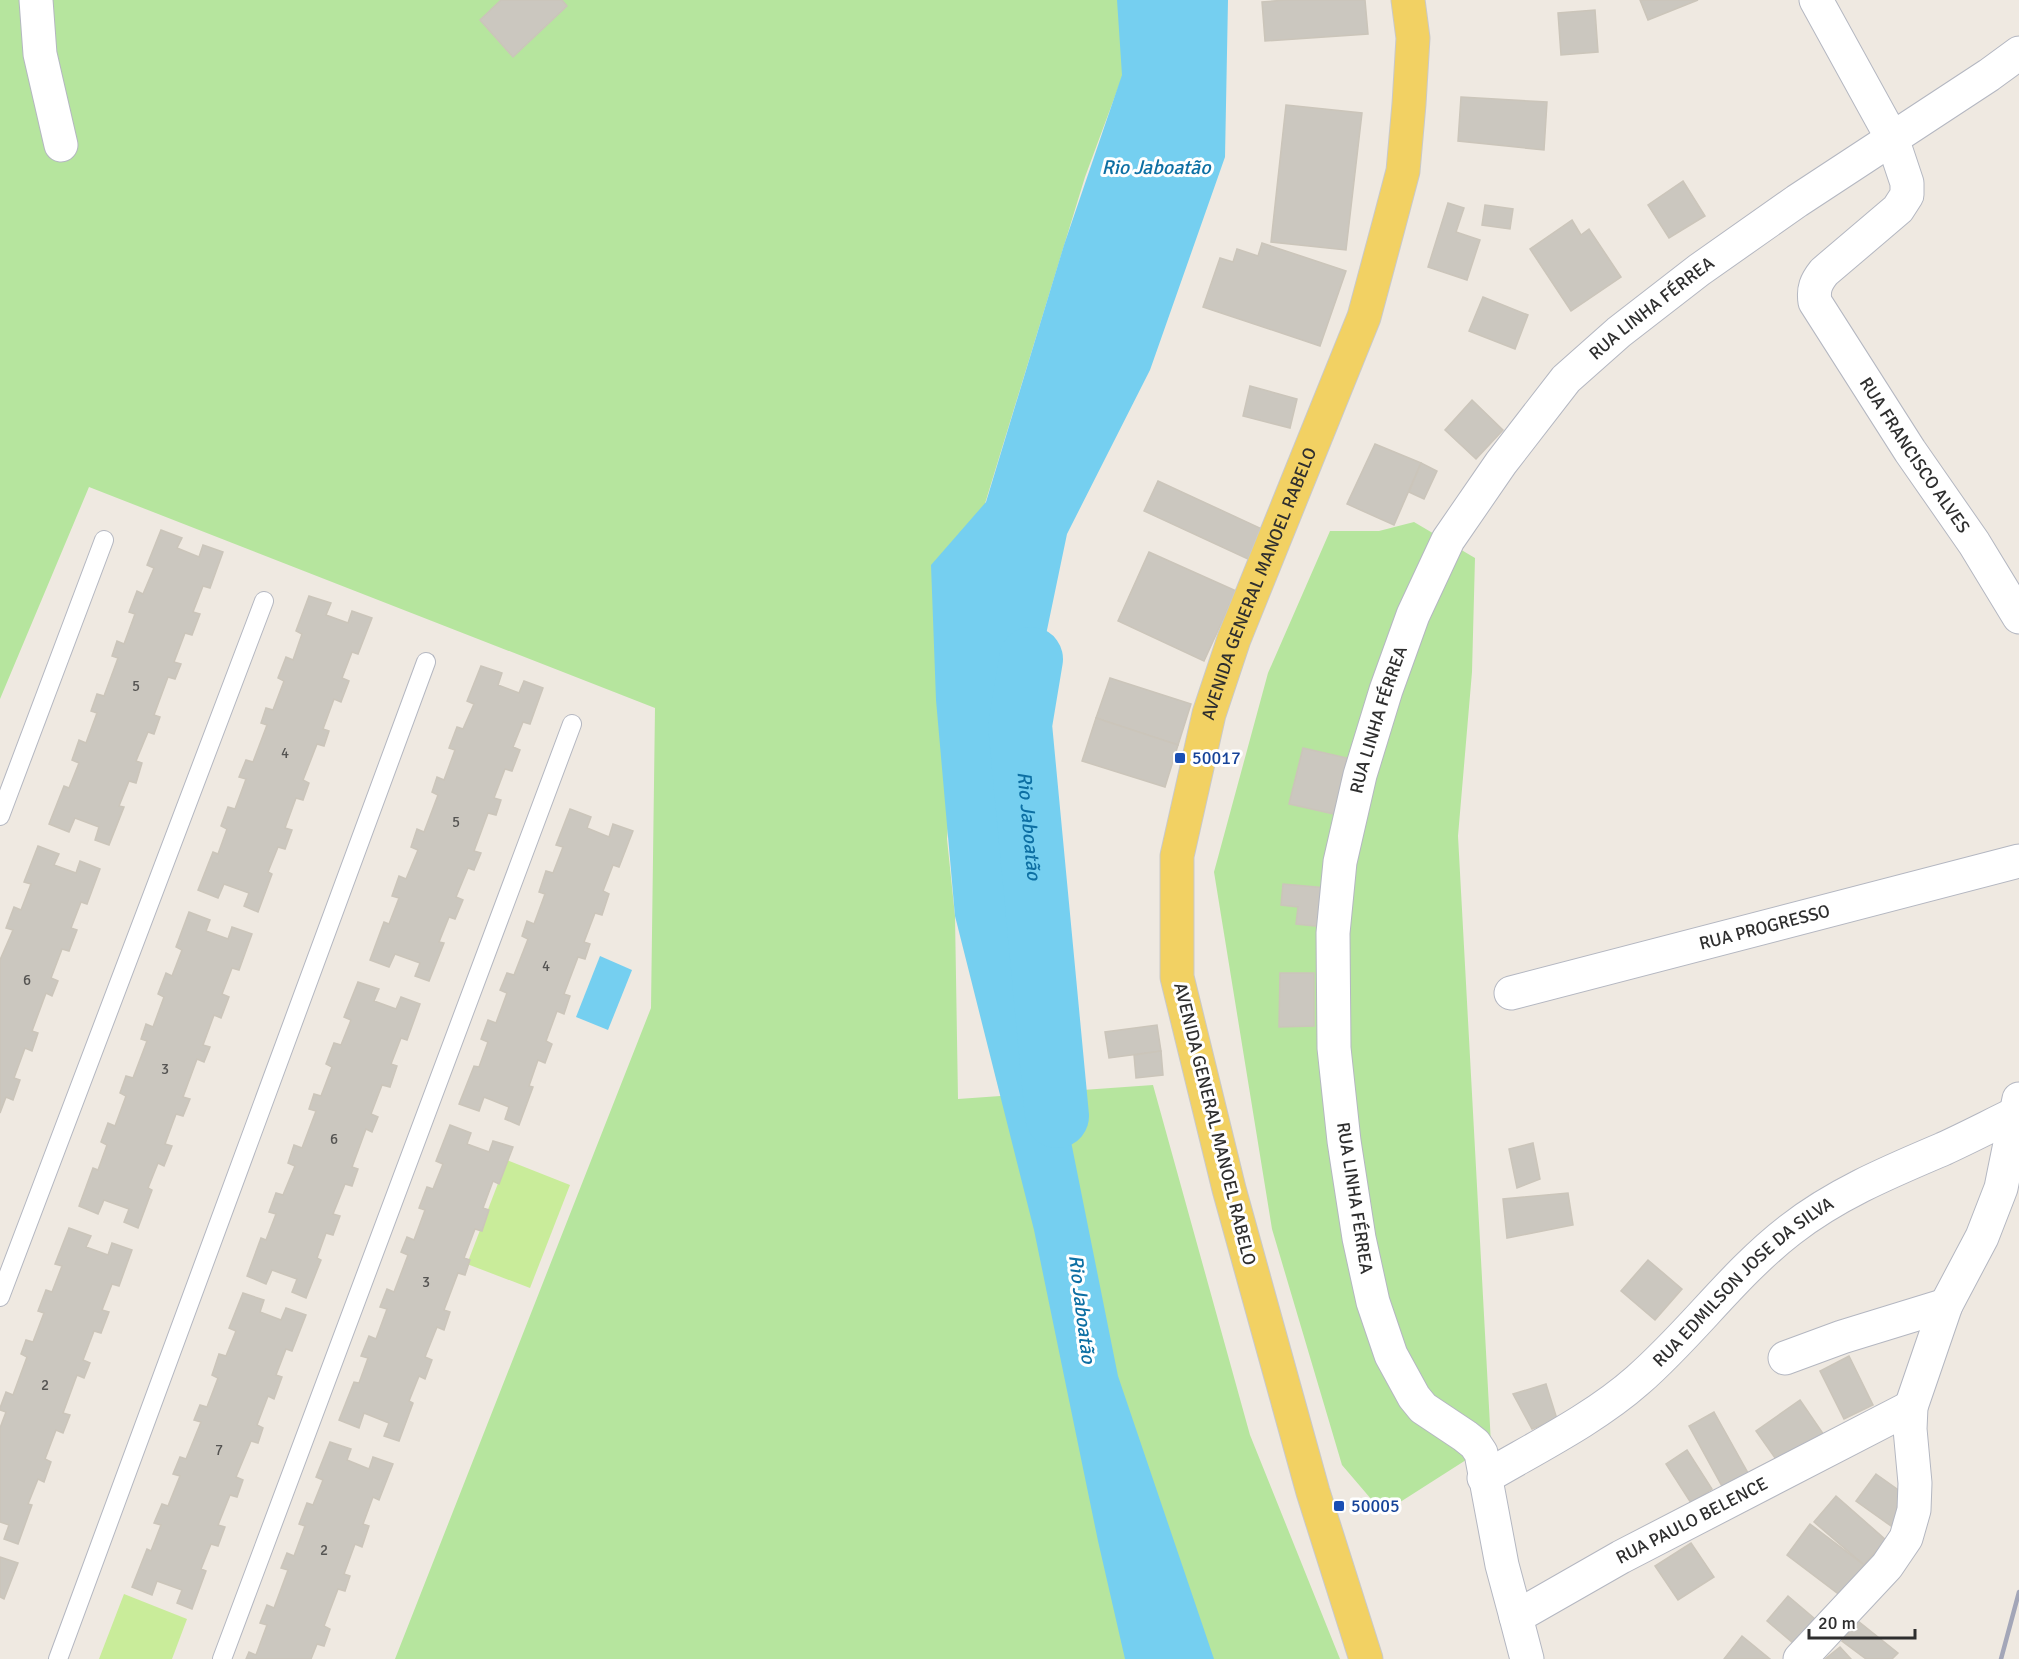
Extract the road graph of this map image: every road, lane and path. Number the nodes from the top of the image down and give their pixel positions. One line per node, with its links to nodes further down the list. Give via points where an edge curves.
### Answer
1 (36, 0): 6 (street, via 40,54)
2 (1408, 0): 24 (main road, AVENIDA GENERAL MANOEL RABELO, via 1413,38 1403,171 1364,317 1234,639 1209,714 1177,856 1177,977 1235,1212 1312,1492)
3 (1816, 0): 5 (street)
4 (2019, 53): 5 (street, RUA LINHA FÉRREA)
5 (1892, 138): 9 (street, RUA FRANCISCO ALVES, via 1907,183 1907,195 1898,208 1824,273 1813,292 1818,309); 20 (street, RUA LINHA FÉRREA, via 1699,270 1566,379 1448,540 1413,615 1360,775 1341,862 1333,933 1334,1048 1359,1238 1391,1355 1424,1408 1475,1444 1481,1453)
6 (61, 145)
7 (104, 540): 12 (lane)
8 (264, 601): 16 (lane)
9 (2019, 617)
10 (426, 662): 22 (lane)
11 (572, 724): 23 (lane)
12 (0, 816)
13 (2019, 861): 14 (street, RUA PROGRESSO)
14 (1511, 993)
15 (2018, 1105): 17 (street, via 2001,1188 1982,1237); 20 (street, RUA EDMILSON JOSE DA SILVA, via 1943,1148 1878,1176 1790,1230 1754,1261 1638,1380 1613,1400)
16 (0, 1297)
17 (1946, 1305): 18 (street, via 1842,1336); 19 (street)
18 (1785, 1358)
19 (1911, 1407): 21 (street, RUA PAULO BELENCE, via 1622,1557); 26 (street, via 1914,1510 1906,1538 1887,1566)
20 (1484, 1478): 21 (street, RUA LINHA FÉRREA)
21 (1516, 1617): 25 (street)
22 (58, 1659)
23 (222, 1659)
24 (1366, 1659)
25 (1527, 1659)
26 (1800, 1659)

